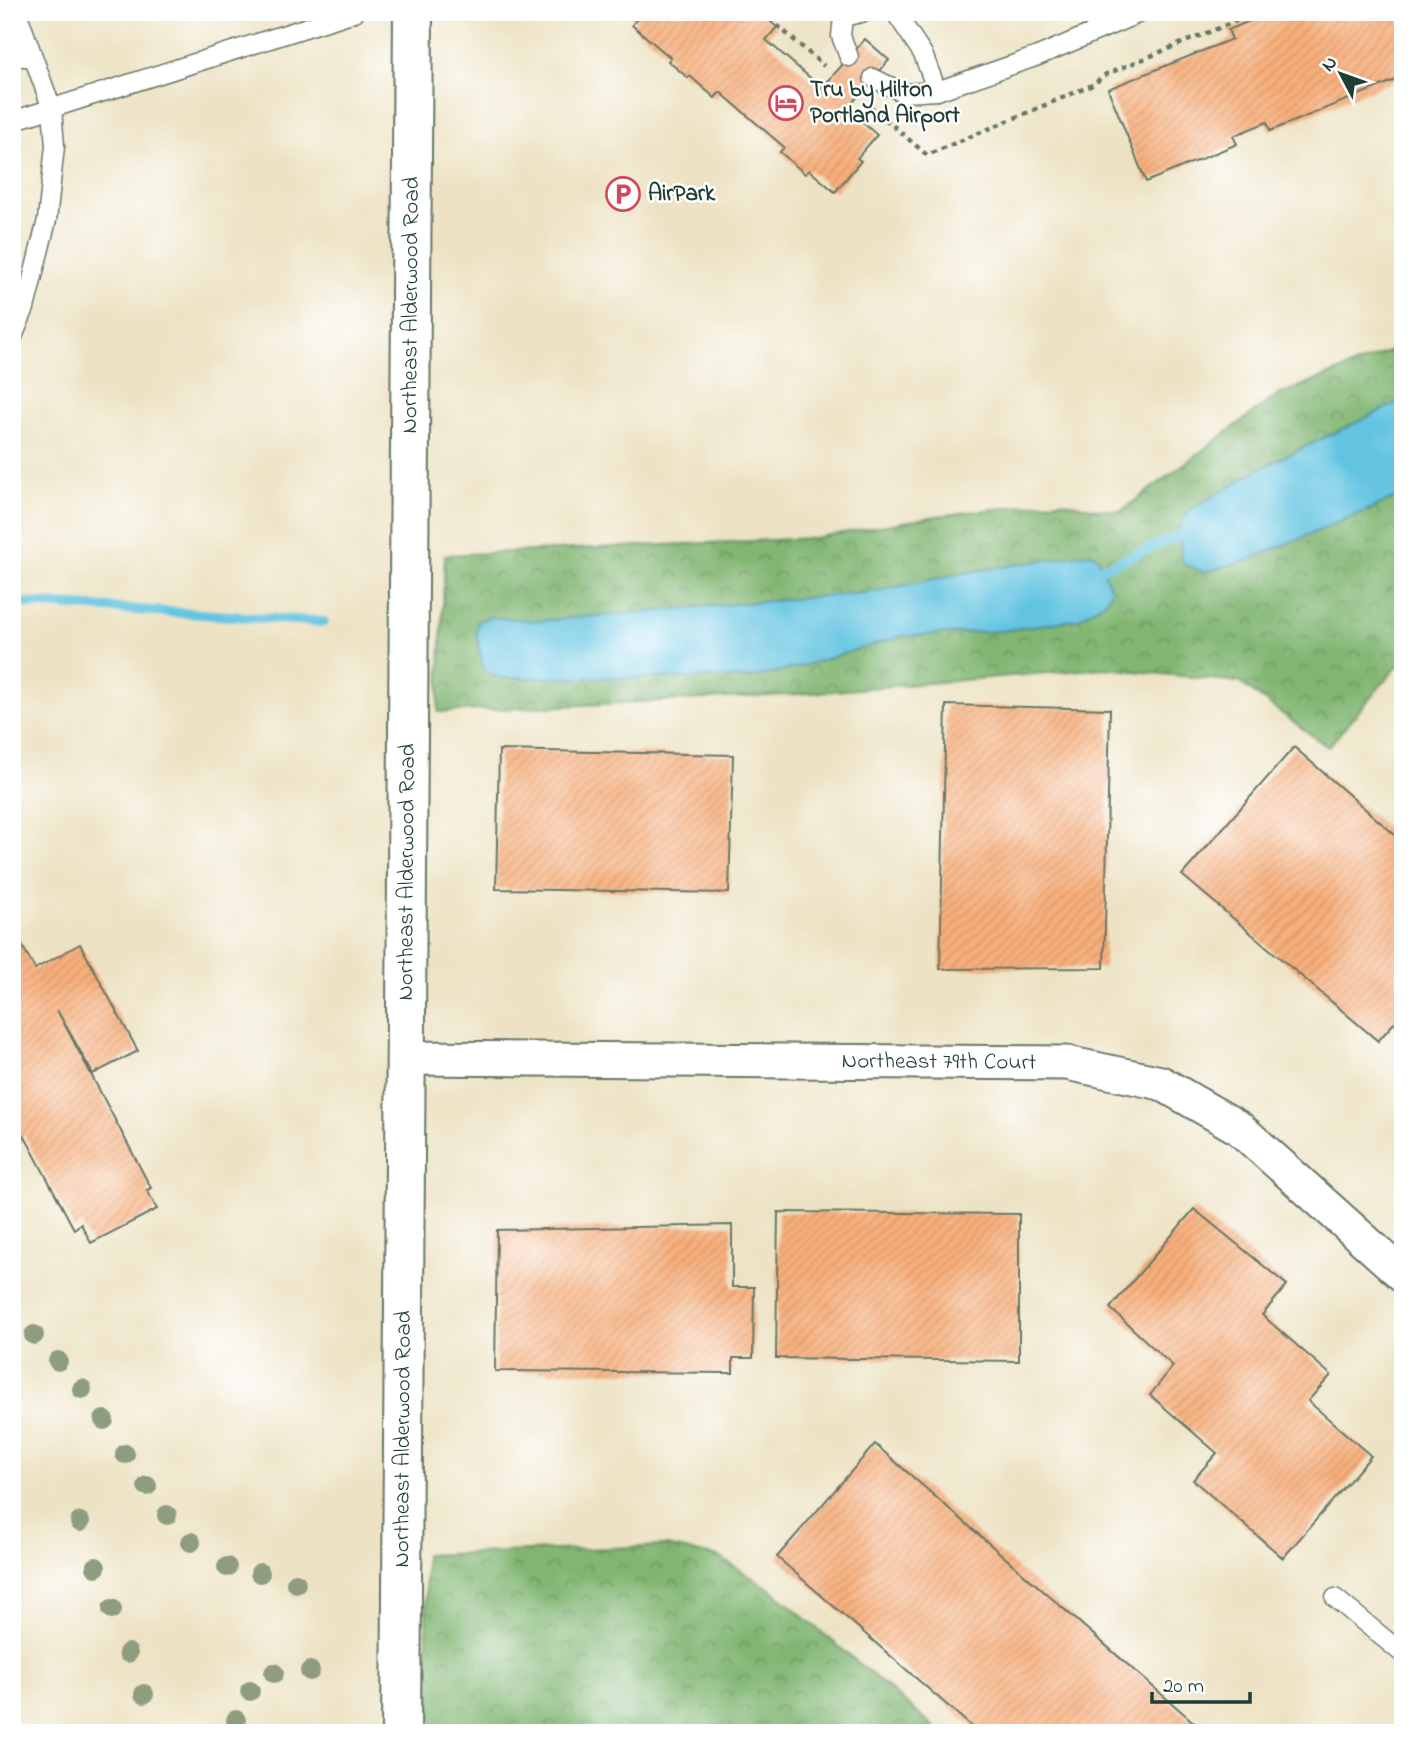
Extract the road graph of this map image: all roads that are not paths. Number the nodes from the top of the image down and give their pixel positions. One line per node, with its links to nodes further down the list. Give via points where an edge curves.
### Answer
1 (18, 12): 9 (lane)
2 (355, 12): 13 (lane)
3 (413, 12): 16 (main road, Northeast Alderwood Road)
4 (865, 12): 7 (lane)
5 (895, 12): 12 (lane, via 923,54)
6 (1142, 12): 12 (lane, via 1038,56)
7 (841, 14): 10 (lane, via 841,36)
8 (12, 57): 9 (lane)
9 (33, 57): 13 (lane)
10 (849, 57)
11 (873, 78): 12 (lane, via 904,93)
12 (937, 91)
13 (52, 109): 14 (lane); 15 (lane, via 55,146 47,220 25,308)
14 (12, 121)
15 (12, 339)
16 (405, 1058): 17 (street, Northeast 79th Court, via 1067,1063 1135,1077 1161,1083 1239,1128); 20 (main road, Northeast Alderwood Road)
17 (1403, 1275)
18 (1335, 1598): 19 (lane)
19 (1403, 1654)
20 (401, 1733)

